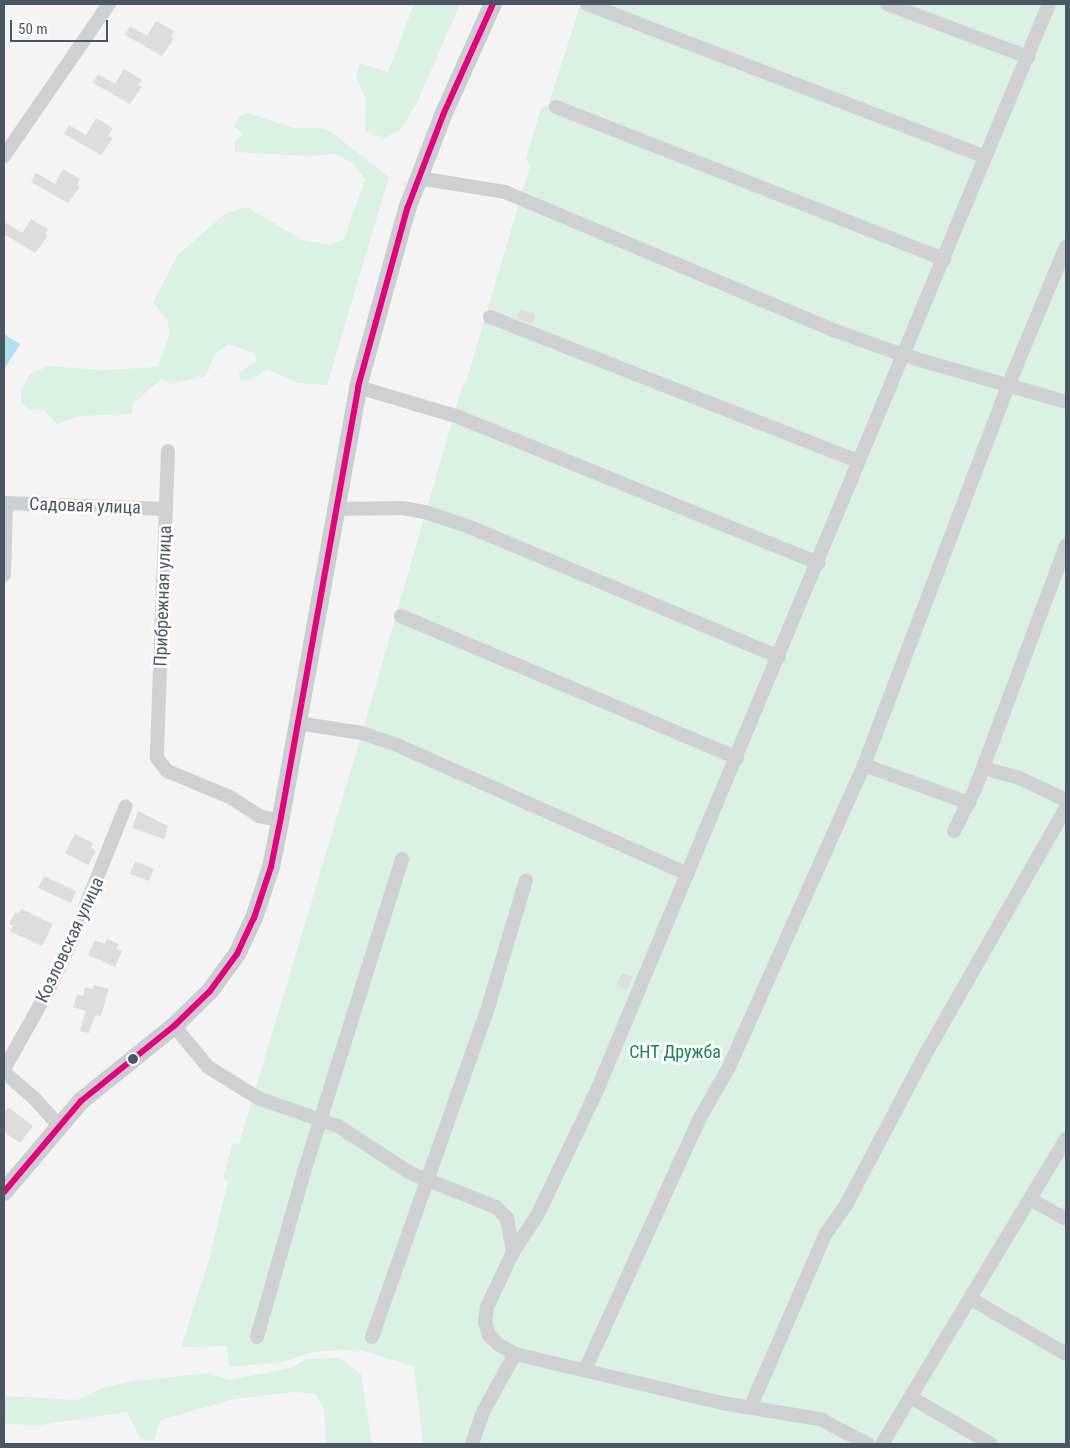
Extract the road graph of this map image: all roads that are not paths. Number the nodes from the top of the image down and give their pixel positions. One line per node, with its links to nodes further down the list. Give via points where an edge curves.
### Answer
1 (109, 4): 8 (street)
2 (493, 4): 10 (main road)
3 (586, 4): 9 (street)
4 (887, 4): 6 (street)
5 (1049, 4): 6 (street)
6 (1028, 57): 9 (street)
7 (556, 107): 12 (street)
8 (4, 156)
9 (984, 156): 12 (street)
10 (418, 178): 14 (street, via 505,192 832,330); 16 (main road, via 399,234)
11 (1066, 247): 15 (street)
12 (944, 259): 14 (street)
13 (490, 317): 19 (street)
14 (902, 355): 15 (street); 19 (street)
15 (1008, 386): 17 (street); 30 (street)
16 (358, 387): 22 (main road); 24 (street, via 456,416)
17 (1066, 402)
18 (168, 451): 21 (street, Прибрежная улица)
19 (857, 461): 24 (street)
20 (5, 503): 21 (street, Садовая улица); 25 (street)
21 (166, 509): 36 (street, Прибрежная улица, via 157,758 167,771 230,797 260,816)
22 (334, 509): 27 (street, via 402,508 425,512 470,527); 28 (main road)
23 (1066, 545): 31 (street)
24 (818, 563): 27 (street)
25 (4, 575)
26 (401, 616): 29 (street)
27 (780, 657): 29 (street)
28 (297, 723): 36 (main road); 39 (street, via 362,733 399,746)
29 (737, 758): 39 (street)
30 (864, 765): 33 (street); 56 (street, via 730,1067 701,1116)
31 (983, 768): 32 (street, via 1017,777); 33 (street)
32 (1066, 800)
33 (969, 803): 37 (street)
34 (126, 806): 42 (street, Козловская улица, via 72,940)
35 (1066, 808): 58 (street, via 925,1055 847,1203 825,1236)
36 (280, 822): 41 (main road, via 262,896 246,937 225,973)
37 (954, 831)
38 (402, 859): 43 (street)
39 (688, 874): 50 (street, via 598,1088 538,1214)
40 (526, 880): 46 (street, via 490,1004)
41 (174, 1026): 43 (street, via 208,1067 258,1098); 44 (main road, via 102,1082)
42 (4, 1071): 44 (street, Козловская улица)
43 (320, 1120): 46 (street, via 350,1132 385,1158); 52 (street)
44 (59, 1126): 47 (main road)
45 (1066, 1139): 48 (street)
46 (426, 1181): 50 (street, via 496,1207 507,1218); 53 (street)
47 (4, 1192)
48 (1030, 1199): 49 (street); 51 (street)
49 (1066, 1219)
50 (513, 1252): 54 (street, via 487,1307 485,1322 489,1335)
51 (971, 1299): 55 (street); 57 (street)
52 (257, 1337)
53 (372, 1337)
54 (515, 1354): 56 (street); 59 (street, via 483,1412)
55 (1066, 1354)
56 (585, 1370): 58 (street, via 722,1403)
57 (912, 1398): 61 (street); 62 (street)
58 (751, 1406): 60 (street, via 820,1419)
59 (472, 1444)
60 (868, 1444)
61 (882, 1444)
62 (991, 1444)

